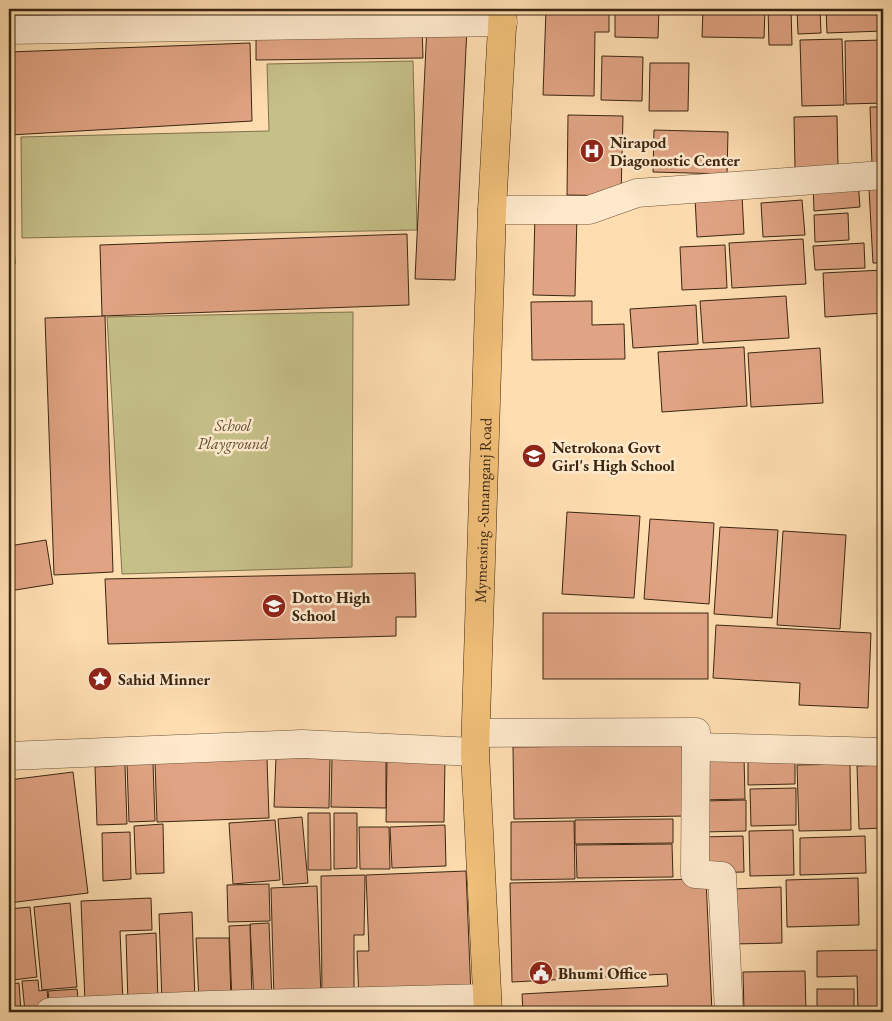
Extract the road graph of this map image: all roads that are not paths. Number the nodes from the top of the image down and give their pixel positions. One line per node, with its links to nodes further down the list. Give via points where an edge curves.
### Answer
1 (503, 15): 2 (street); 4 (main road, Mymensing -Sunamganj Road)
2 (9, 30)
3 (883, 175): 4 (street, via 636,193 589,210)
4 (492, 210): 5 (main road, Mymensing -Sunamganj Road)
5 (475, 742): 6 (street, via 696,732); 8 (street, via 302,744); 9 (main road, Mymensing -Sunamganj Road)
6 (696, 747): 7 (street); 12 (street, via 695,874 722,876)
7 (883, 752)
8 (9, 756)
9 (488, 1005): 10 (street)
10 (409, 1006): 11 (street)
11 (50, 1012)
12 (728, 1012)

